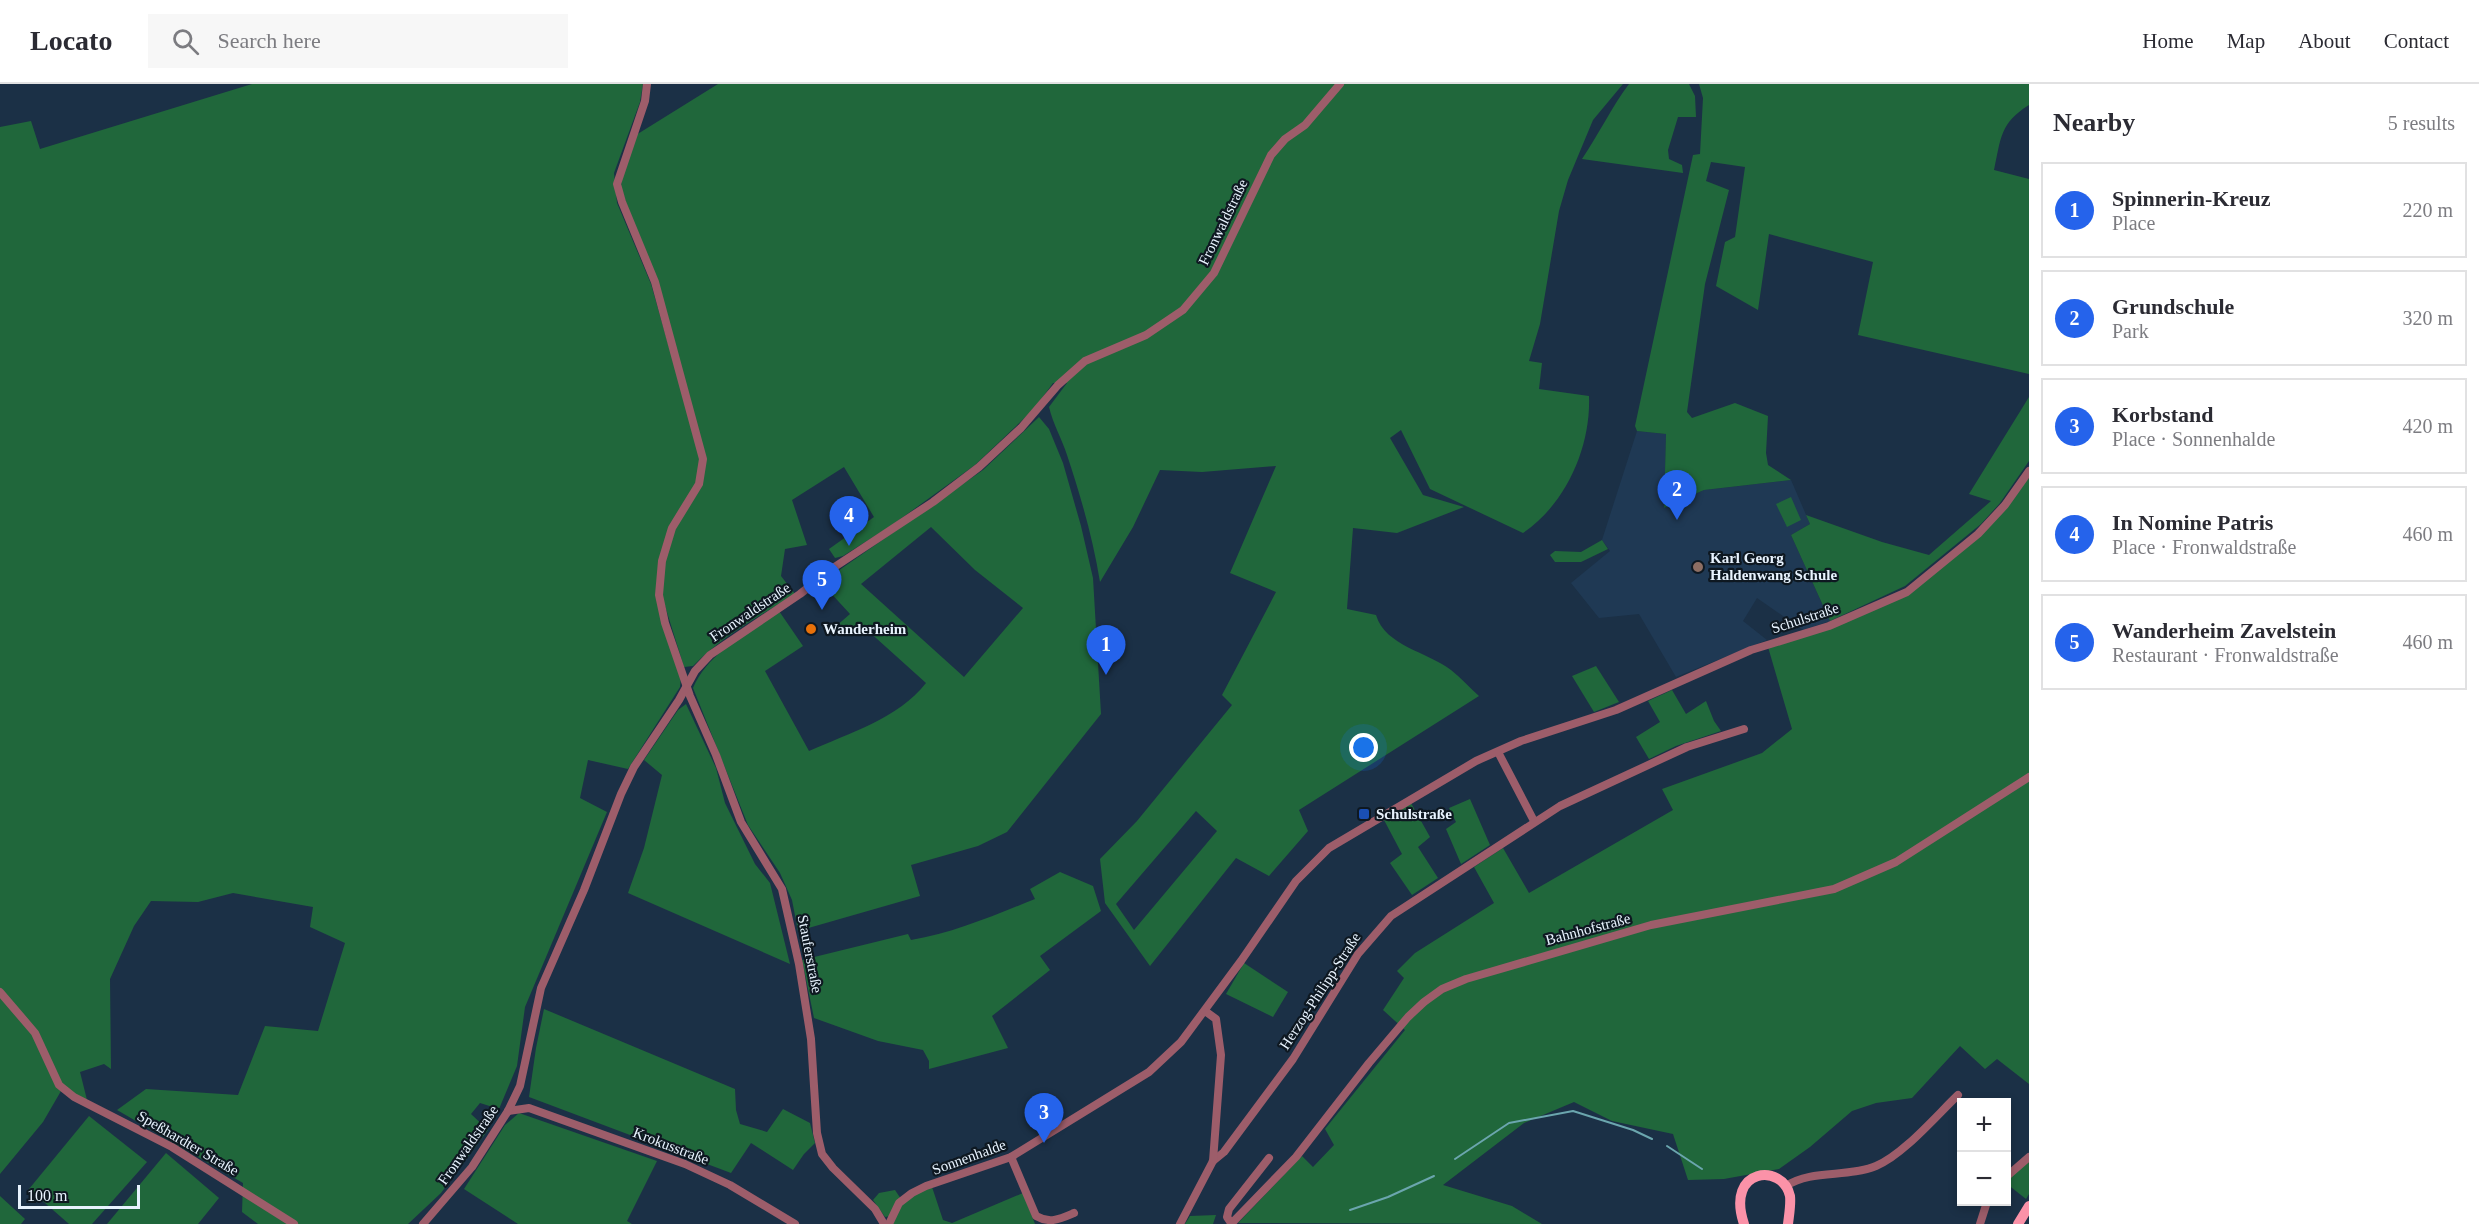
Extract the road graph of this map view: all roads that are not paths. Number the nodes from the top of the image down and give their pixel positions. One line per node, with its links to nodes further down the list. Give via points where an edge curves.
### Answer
1 (647, 84): 4 (street, Stauferstraße, via 618,184 655,282 703,459 699,484 672,528 659,584 665,623)
2 (1340, 84): 4 (street, Fronwaldstraße, via 1305,125 1271,155 1214,273 1182,310 1146,335 1085,361 979,467 710,655)
3 (2029, 471): 6 (street, Schulstraße, via 1978,534 1907,592 1836,623 1751,650 1616,710)
4 (686, 686): 11 (street, Fronwaldstraße, via 634,767 541,987); 27 (street, Stauferstraße, via 741,822 782,889 811,1039 822,1154 875,1209)
5 (1744, 729): 8 (street, Herzog-Philipp-Straße, via 1687,747)
6 (1498, 752): 8 (street); 10 (street, Schulstraße, via 1476,761 1329,848 1296,880)
7 (2029, 777): 30 (street, Bahnhofstraße, via 1896,862 1834,890 1651,925 1559,950 1442,989 1408,1017 1296,1157)
8 (1534, 821): 18 (street, Herzog-Philipp-Straße, via 1385,922 1358,954 1293,1059 1224,1152)
9 (0, 992): 24 (street, Speßhardter Straße, via 35,1034 59,1085 77,1100 172,1148)
10 (1205, 1011): 15 (street, Sonnenhalde, via 1181,1042 1149,1072); 18 (street, via 1216,1019 1221,1055)
11 (520, 1086): 13 (street); 14 (street, Fronwaldstraße)
12 (1958, 1095): 20 (street, via 1877,1166 1840,1175 1799,1178)
13 (529, 1108): 14 (street, Krokusstraße); 26 (street, Krokusstraße, via 685,1164 730,1185)
14 (508, 1111): 25 (street, Fronwaldstraße, via 472,1167)
15 (1011, 1157): 23 (street, via 1036,1216 1051,1223); 28 (street, Sonnenhalde, via 912,1193 899,1203)
16 (2029, 1157): 19 (street)
17 (1269, 1158): 30 (street, via 1229,1209 1227,1217)
18 (1213, 1161): 29 (street)
19 (2011, 1173)
20 (1786, 1186): 31 (main road, via 1773,1176 1763,1175 1746,1183 1738,1205); 32 (main road, via 1790,1202)
21 (1986, 1206): 33 (street)
22 (2029, 1206): 34 (main road)
23 (1074, 1213)
24 (294, 1224)
25 (423, 1224)
26 (795, 1224)
27 (884, 1224)
28 (889, 1224)
29 (1180, 1224)
30 (1231, 1224)
31 (1744, 1224)
32 (1788, 1224)
33 (1980, 1224)
34 (2019, 1224)

